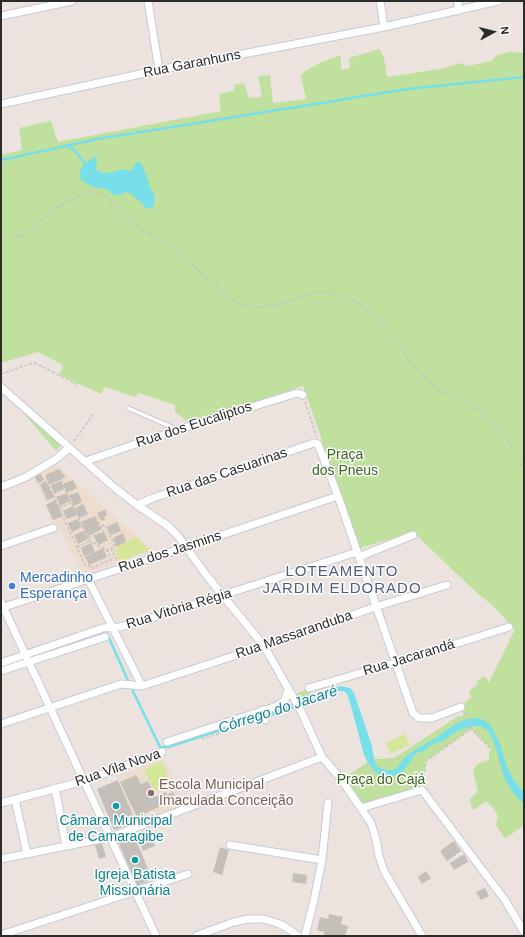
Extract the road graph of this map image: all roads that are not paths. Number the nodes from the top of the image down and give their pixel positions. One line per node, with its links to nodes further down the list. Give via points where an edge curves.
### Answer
1 (72, 1): 7 (street)
2 (148, 1): 9 (street)
3 (380, 1): 8 (street)
4 (458, 1): 6 (street)
5 (498, 1): 6 (street, Rua Garanhuns)
6 (458, 11): 8 (street, Rua Garanhuns)
7 (1, 16)
8 (384, 27): 9 (street, Rua Garanhuns)
9 (159, 70): 10 (street, Rua Garanhuns)
10 (1, 104)
11 (1, 387): 15 (street)
12 (303, 395): 14 (street, Rua dos Eucaliptos, via 297,393)
13 (128, 408): 14 (lane)
14 (177, 430): 16 (street, Rua dos Eucaliptos)
15 (71, 445): 16 (street); 17 (street, via 56,459 24,478)
16 (86, 461): 19 (street)
17 (1, 487)
18 (338, 496): 19 (street, Rua das Casuarinas, via 318,444 314,443 152,498); 23 (street, Rua dos Jasmins); 24 (street)
19 (137, 506): 23 (street, via 168,526)
20 (53, 528): 22 (street)
21 (413, 535): 24 (street, Rua Vitória Régia)
22 (1, 546)
23 (186, 547): 25 (street, Rua dos Jasmins); 27 (street)
24 (358, 555): 27 (street, Rua Vitória Régia); 29 (street)
25 (92, 578): 28 (street, Rua dos Jasmins); 30 (street)
26 (447, 585): 29 (street, Rua Massaranduba)
27 (223, 596): 30 (street, Rua Vitória Régia, via 136,623); 33 (street)
28 (2, 605): 34 (street)
29 (375, 607): 33 (street, Rua Massaranduba); 36 (street)
30 (112, 627): 34 (street, Rua Vitória Régia, via 103,628); 38 (street)
31 (509, 627): 36 (street, Rua Jacarandá)
32 (105, 637): 34 (street, Rua Vitória Régia)
33 (264, 646): 38 (street, Rua Massaranduba); 40 (street)
34 (27, 659): 35 (street, Rua Vitória Régia); 37 (street, Rua Vitória Régia); 41 (street)
35 (1, 663)
36 (395, 663): 39 (street, Rua Jacarandá); 42 (street, via 413,713 419,718 432,718)
37 (1, 671)
38 (140, 686): 41 (street, via 121,684)
39 (309, 688)
40 (289, 692): 43 (street, Rua Vila Nova, via 281,704); 48 (street, via 300,709)
41 (51, 708): 45 (street); 49 (street)
42 (462, 708)
43 (262, 711): 44 (street); 46 (street, Rua Vila Nova)
44 (265, 719)
45 (1, 724)
46 (167, 742)
47 (162, 752): 49 (street, Rua Vila Nova)
48 (322, 757): 54 (street); 55 (street)
49 (84, 781): 50 (street, Rua Vila Nova); 55 (street)
50 (55, 788): 51 (street, Rua Vila Nova); 56 (street)
51 (15, 799): 52 (street, Rua Vila Nova); 58 (street)
52 (1, 803)
53 (328, 803): 60 (street)
54 (361, 808): 63 (street, via 422,790 501,894); 69 (street, via 371,823 384,871)
55 (111, 837): 56 (street); 62 (street)
56 (66, 846): 58 (street)
57 (230, 846): 60 (street)
58 (27, 854): 59 (street)
59 (1, 859)
60 (322, 860): 68 (street)
61 (188, 874): 62 (street)
62 (137, 891): 64 (street); 65 (street)
63 (524, 932)
64 (1, 935)
65 (156, 936)
66 (196, 936): 67 (street, via 248,919 264,919 280,924)
67 (298, 936)
68 (304, 936)
69 (422, 936)

